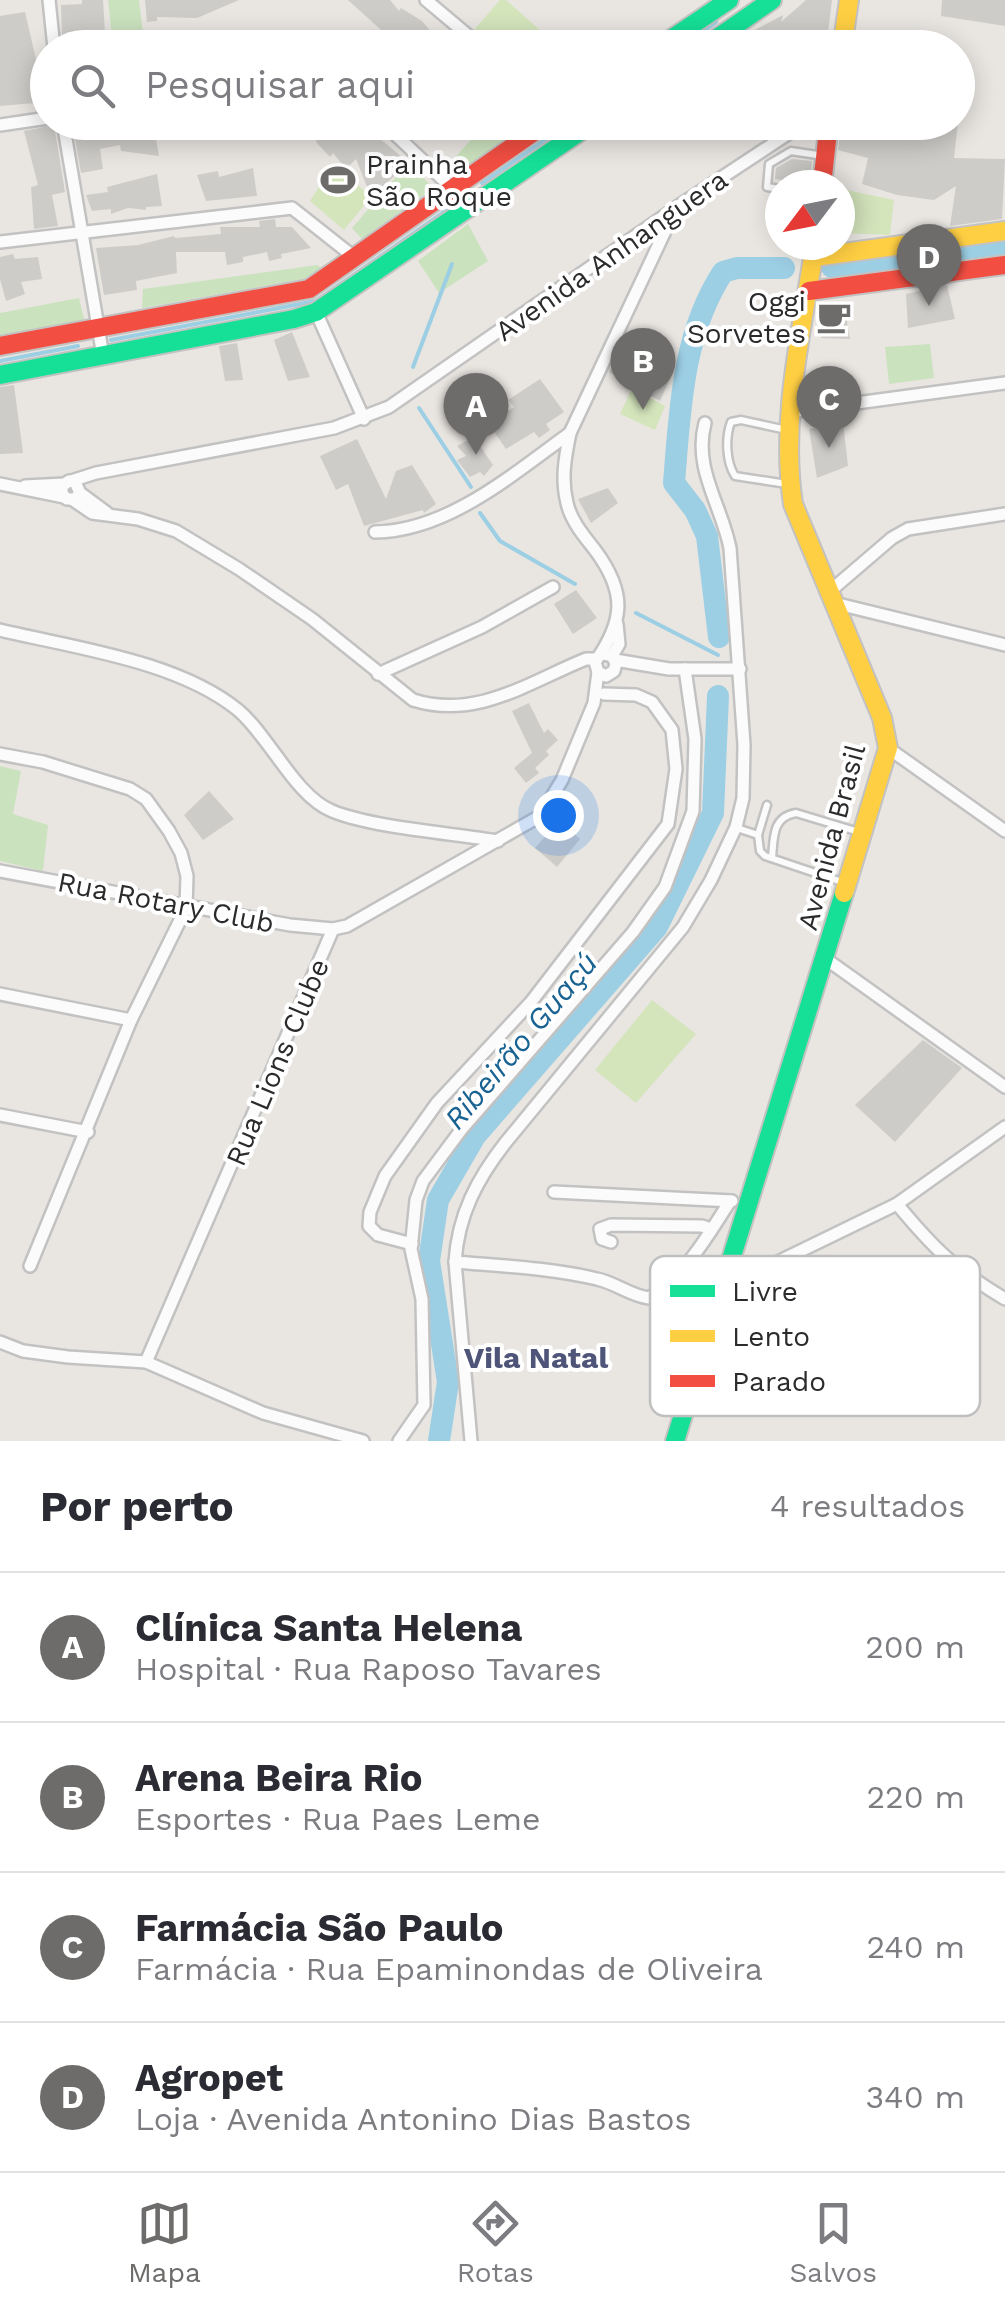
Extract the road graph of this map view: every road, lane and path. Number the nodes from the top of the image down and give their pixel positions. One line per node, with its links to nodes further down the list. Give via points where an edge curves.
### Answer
1 (49, 0): 7 (street)
2 (426, 0): 8 (street)
3 (729, 0): 9 (main road)
4 (772, 0): 6 (main road)
5 (849, 0): 11 (main road)
6 (752, 6): 10 (main road)
7 (52, 30)
8 (461, 30)
9 (685, 30)
10 (724, 30)
11 (845, 30)
12 (30, 121): 13 (street)
13 (0, 125)
14 (66, 140): 27 (street)
15 (401, 140): 23 (street)
16 (522, 140): 23 (main road)
17 (568, 140): 25 (main road)
18 (778, 140): 24 (street, Avenida Anhanguera)
19 (829, 140): 20 (main road)
20 (825, 156): 21 (lane, via 791,151); 22 (main road)
21 (769, 170)
22 (824, 170)
23 (452, 188): 25 (street); 30 (main road)
24 (677, 206): 40 (street, Avenida Anhanguera, via 418,389); 43 (street)
25 (466, 211): 34 (main road)
26 (1005, 231): 29 (main road)
27 (83, 232): 28 (street); 30 (street, via 292,208); 35 (street)
28 (0, 242)
29 (855, 247)
30 (354, 257): 35 (main road, via 299,292)
31 (813, 260): 33 (main road, Avenida Brasil)
32 (1005, 265): 33 (main road)
33 (809, 292): 41 (main road, Avenida Brasil)
34 (316, 312): 37 (main road); 40 (street)
35 (98, 326): 36 (main road); 37 (street)
36 (0, 346)
37 (103, 356): 38 (main road)
38 (0, 375)
39 (1005, 383): 41 (street)
40 (364, 419): 46 (street, Avenida Anhanguera, via 96,473)
41 (789, 421): 45 (main road, Avenida Brasil); 45 (lane, via 734,420 728,462 739,478)
42 (706, 424): 55 (street, via 700,444 730,548)
43 (570, 433): 48 (street, via 466,505 392,532); 53 (street, Rua Lions Clube, via 562,476 567,506 618,592 619,644)
44 (0, 484): 46 (street, via 45,496)
45 (790, 484): 50 (main road, Avenida Brasil)
46 (70, 491): 56 (street, via 92,513 176,531 312,619)
47 (1005, 514): 50 (street, via 908,529)
48 (374, 532)
49 (553, 587): 56 (street)
50 (831, 598): 52 (street); 58 (main road, Avenida Brasil, via 882,718)
51 (0, 630): 65 (street, via 119,658 224,701 254,724 329,810)
52 (1005, 645)
53 (605, 665): 54 (street); 56 (street, via 569,668 487,703 454,707 413,700); 57 (street, Rua Lions Clube)
54 (691, 668): 55 (street); 83 (street, via 694,811 665,886 423,1181)
55 (740, 669): 61 (street, via 743,798)
56 (378, 674)
57 (599, 698): 65 (street, Rua Lions Clube, via 546,808); 83 (street, via 636,695 652,702 672,730 676,769 668,824 530,1002 437,1103 385,1176 369,1226)
58 (888, 748): 62 (street); 63 (main road, Avenida Brasil)
59 (0, 754): 69 (street, via 78,773 146,800 181,853)
60 (767, 805): 64 (lane)
61 (736, 827): 64 (lane); 88 (street, via 683,927 486,1168 457,1234)
62 (1005, 830)
63 (864, 833): 66 (lane, via 786,814 774,830); 68 (main road, Avenida Brasil)
64 (758, 835): 66 (lane, via 760,851)
65 (498, 841): 70 (street, Rua Lions Clube, via 357,922)
66 (772, 858): 68 (lane)
67 (0, 871): 69 (street, Rua Rotary Club)
68 (848, 884): 71 (main road, Avenida Brasil)
69 (186, 908): 70 (street, Rua Rotary Club); 73 (street)
70 (333, 929): 94 (street, Rua Lions Clube)
71 (826, 958): 74 (street); 79 (main road, Avenida Brasil)
72 (0, 994): 73 (street)
73 (131, 1020): 77 (street)
74 (1005, 1087)
75 (0, 1115): 77 (street)
76 (1005, 1127): 80 (street)
77 (88, 1132): 89 (street)
78 (554, 1192): 79 (street)
79 (738, 1201): 81 (street); 85 (main road, Avenida Brasil)
80 (897, 1204): 86 (street); 87 (street)
81 (712, 1229): 82 (street, via 611,1225 600,1229 602,1240); 84 (street)
82 (610, 1242)
83 (412, 1244): 97 (street, via 422,1299 424,1405)
84 (690, 1256)
85 (730, 1256)
86 (790, 1256)
87 (942, 1256)
88 (456, 1262): 91 (street, via 578,1275); 98 (street)
89 (30, 1266)
90 (980, 1284): 92 (street)
91 (650, 1297)
92 (1005, 1299)
93 (0, 1342): 94 (street, via 68,1358)
94 (146, 1362): 96 (street, via 263,1412)
95 (683, 1416): 99 (main road, Avenida Brasil)
96 (363, 1441)
97 (399, 1441)
98 (471, 1441)
99 (675, 1441)

